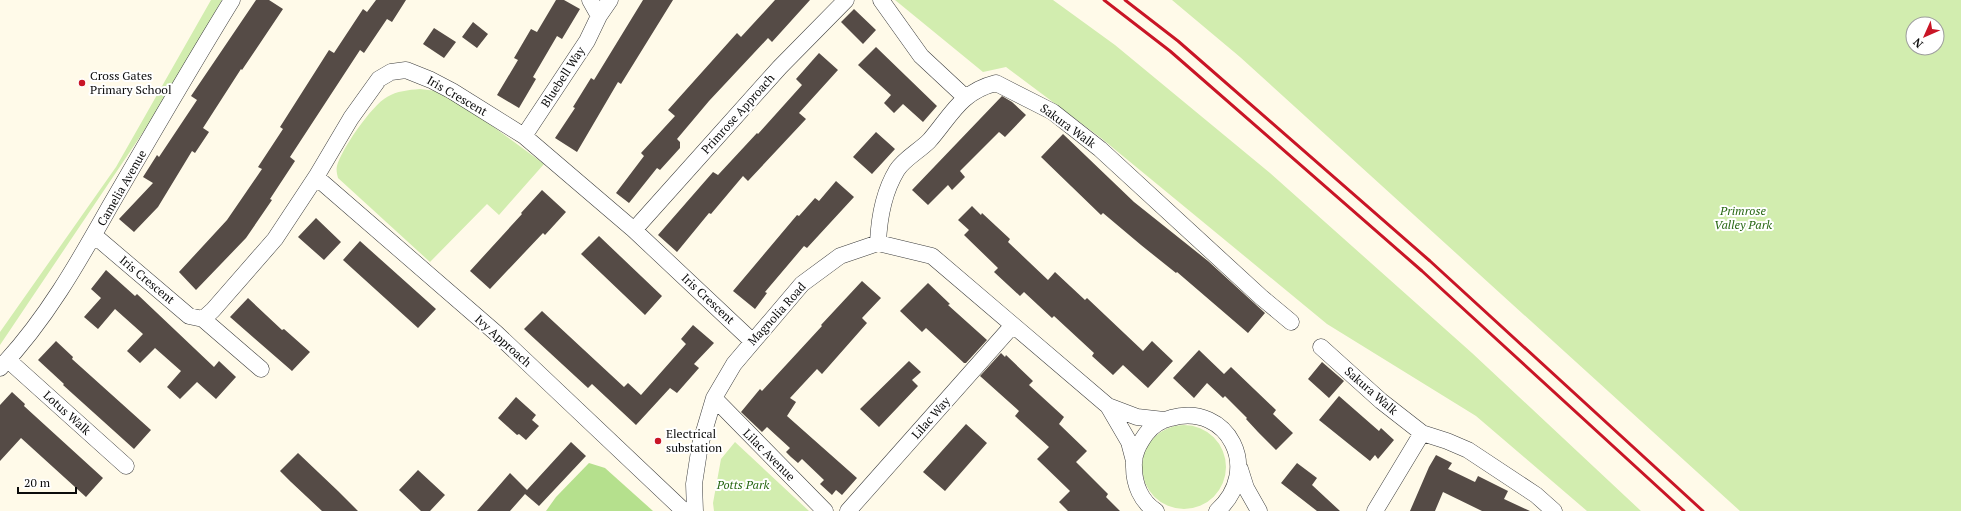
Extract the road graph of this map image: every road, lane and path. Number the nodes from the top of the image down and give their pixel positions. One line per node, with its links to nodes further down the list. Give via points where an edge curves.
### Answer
1 (232, 0): 11 (street, Camelia Avenue)
2 (590, 0): 6 (street)
3 (610, 0): 6 (street, Bluebell Way)
4 (846, 0): 10 (street, Primrose Approach, via 780,67)
5 (881, 0): 7 (street, via 921,56)
6 (599, 16): 8 (street, Bluebell Way, via 587,41)
7 (965, 97): 12 (street, Sakura Walk, via 928,142 898,169 886,193 879,218); 14 (street, Sakura Walk, via 982,86 996,82 1053,112 1100,149)
8 (524, 136): 9 (street, Iris Crescent, via 432,80 406,70 391,72 379,79 351,118); 10 (street, Iris Crescent)
9 (316, 177): 13 (street, Iris Crescent, via 275,239); 27 (street, Ivy Approach, via 496,333)
10 (634, 230): 16 (street, Iris Crescent)
11 (95, 236): 13 (street, Iris Crescent, via 189,316); 18 (street, Camelia Avenue, via 42,318)
12 (878, 243): 15 (street, via 932,256); 16 (street, Magnolia Road, via 840,256 802,284)
13 (203, 319): 19 (street, Iris Crescent)
14 (1291, 322)
15 (1014, 325): 21 (street); 30 (street, Lilac Way)
16 (752, 341): 20 (street, Magnolia Road, via 734,364)
17 (1321, 347): 23 (street, Sakura Walk, via 1381,401)
18 (4, 364): 25 (street, Lotus Walk)
19 (261, 369)
20 (714, 398): 28 (street, Magnolia Road, via 700,445 694,484); 29 (street, Lilac Avenue)
21 (1108, 406): 22 (street, via 1137,417); 24 (street, via 1129,442)
22 (1164, 420): 24 (street, via 1150,429 1139,444); 26 (street, via 1181,415 1198,416 1214,423 1227,434 1236,449)
23 (1422, 433): 34 (street); 35 (street, Sakura Walk, via 1468,450 1536,495)
24 (1134, 461): 31 (street, via 1134,478 1140,495)
25 (126, 466)
26 (1239, 466): 32 (street, via 1237,483 1230,498); 33 (street, via 1246,488)
27 (684, 511)
28 (695, 511)
29 (825, 511)
30 (848, 511)
31 (1156, 511)
32 (1218, 511)
33 (1259, 511)
34 (1375, 511)
35 (1554, 511)

